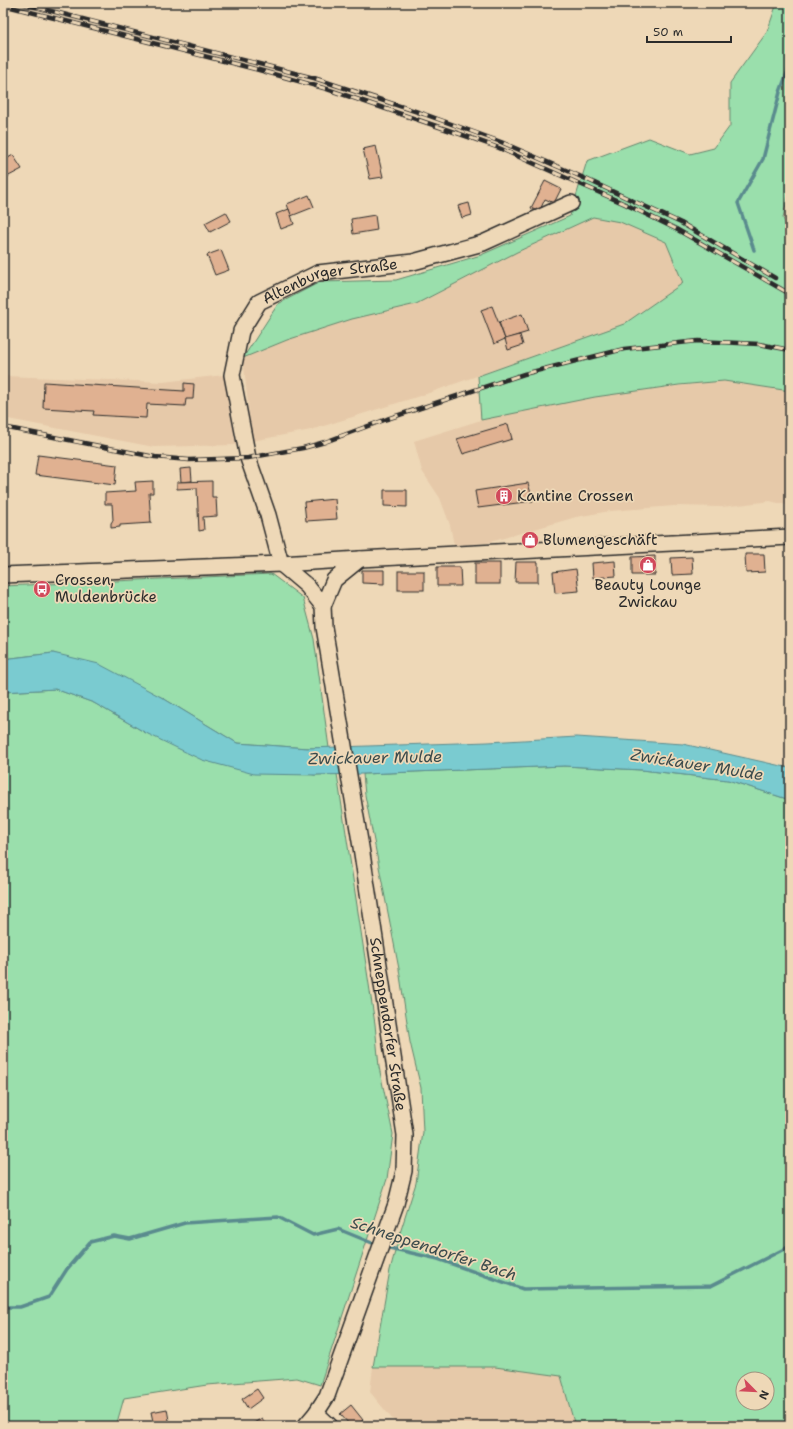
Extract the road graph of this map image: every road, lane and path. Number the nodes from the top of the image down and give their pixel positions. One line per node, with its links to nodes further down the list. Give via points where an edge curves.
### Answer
1 (571, 203): 4 (street, Altenburger Straße, via 483,243 413,262 318,273 259,302 241,331 232,375 248,458 268,515)
2 (790, 537): 3 (street)
3 (360, 558): 4 (street); 6 (street, Schneppendorfer Straße, via 334,580)
4 (281, 564): 5 (street); 6 (street, via 307,586)
5 (3, 575)
6 (323, 606): 7 (street, Schneppendorfer Straße, via 324,627 333,670 405,1135 404,1171 396,1204 327,1396)
7 (316, 1413): 8 (street, Schneppendorfer Straße); 9 (street)
8 (305, 1426)
9 (330, 1426)

